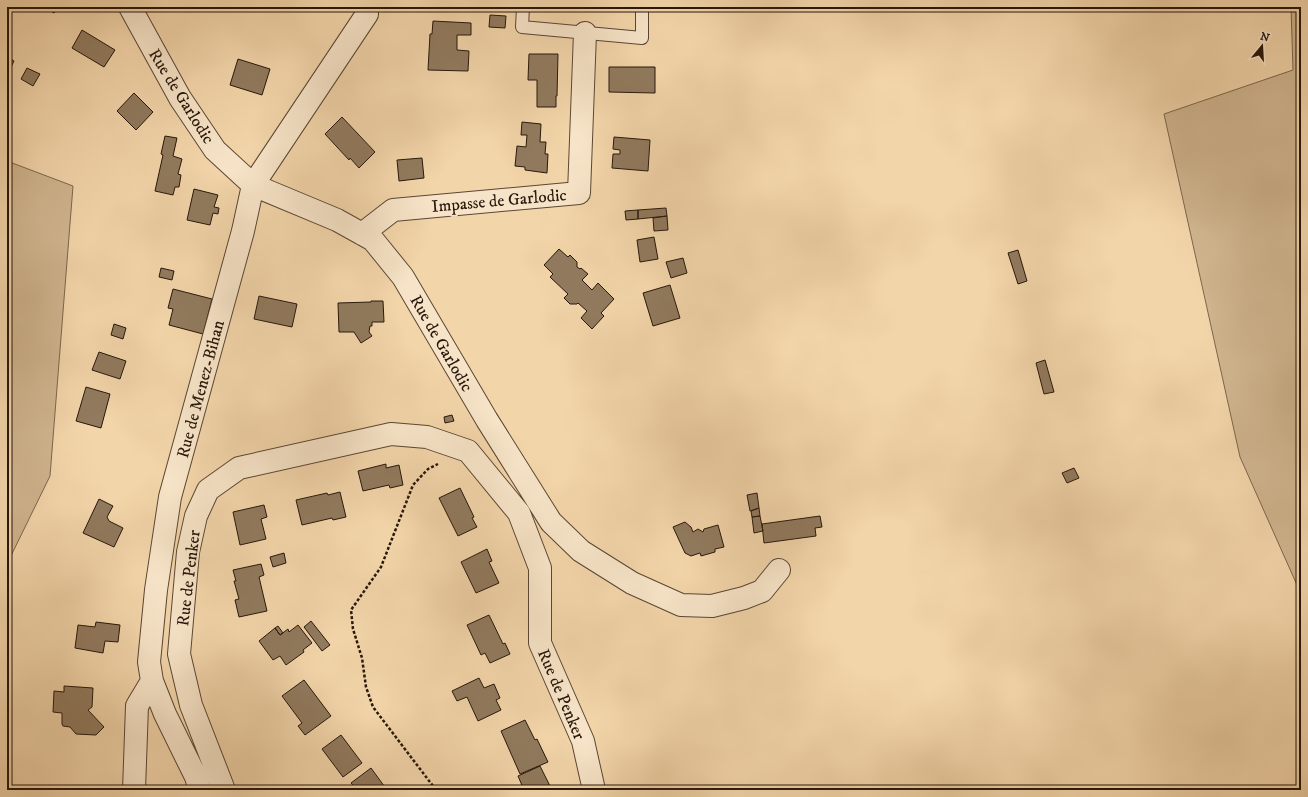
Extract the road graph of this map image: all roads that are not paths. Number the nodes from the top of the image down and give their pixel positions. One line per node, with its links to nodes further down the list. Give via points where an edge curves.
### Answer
1 (130, 7): 6 (street, Rue de Garlodic, via 180,98 215,150)
2 (523, 7): 5 (lane, via 522,27)
3 (642, 7): 5 (lane, via 642,38)
4 (367, 14): 6 (street, Rue de Menez-Bihan)
5 (585, 33): 7 (street, Impasse de Garlodic, via 579,193 393,210)
6 (252, 185): 7 (street, Rue de Garlodic, via 337,220); 11 (street, Rue de Menez-Bihan, via 243,231 170,497 155,598 149,662)
7 (362, 234): 8 (street, Rue de Garlodic, via 373,240 404,277)
8 (487, 420): 9 (street); 10 (street, Rue de Garlodic, via 551,522 581,551 632,583 681,605 712,606 762,591)
9 (468, 451): 14 (street, Rue de Penker, via 427,437 391,434 239,468 208,490 196,516 188,552 179,654 191,705); 15 (street, Rue de Penker, via 519,512 540,568 540,643 583,741)
10 (779, 570)
11 (152, 681): 12 (street, via 137,706); 13 (street, Rue de Menez-Bihan)
12 (134, 790)
13 (200, 790)
14 (224, 790)
15 (594, 790)

